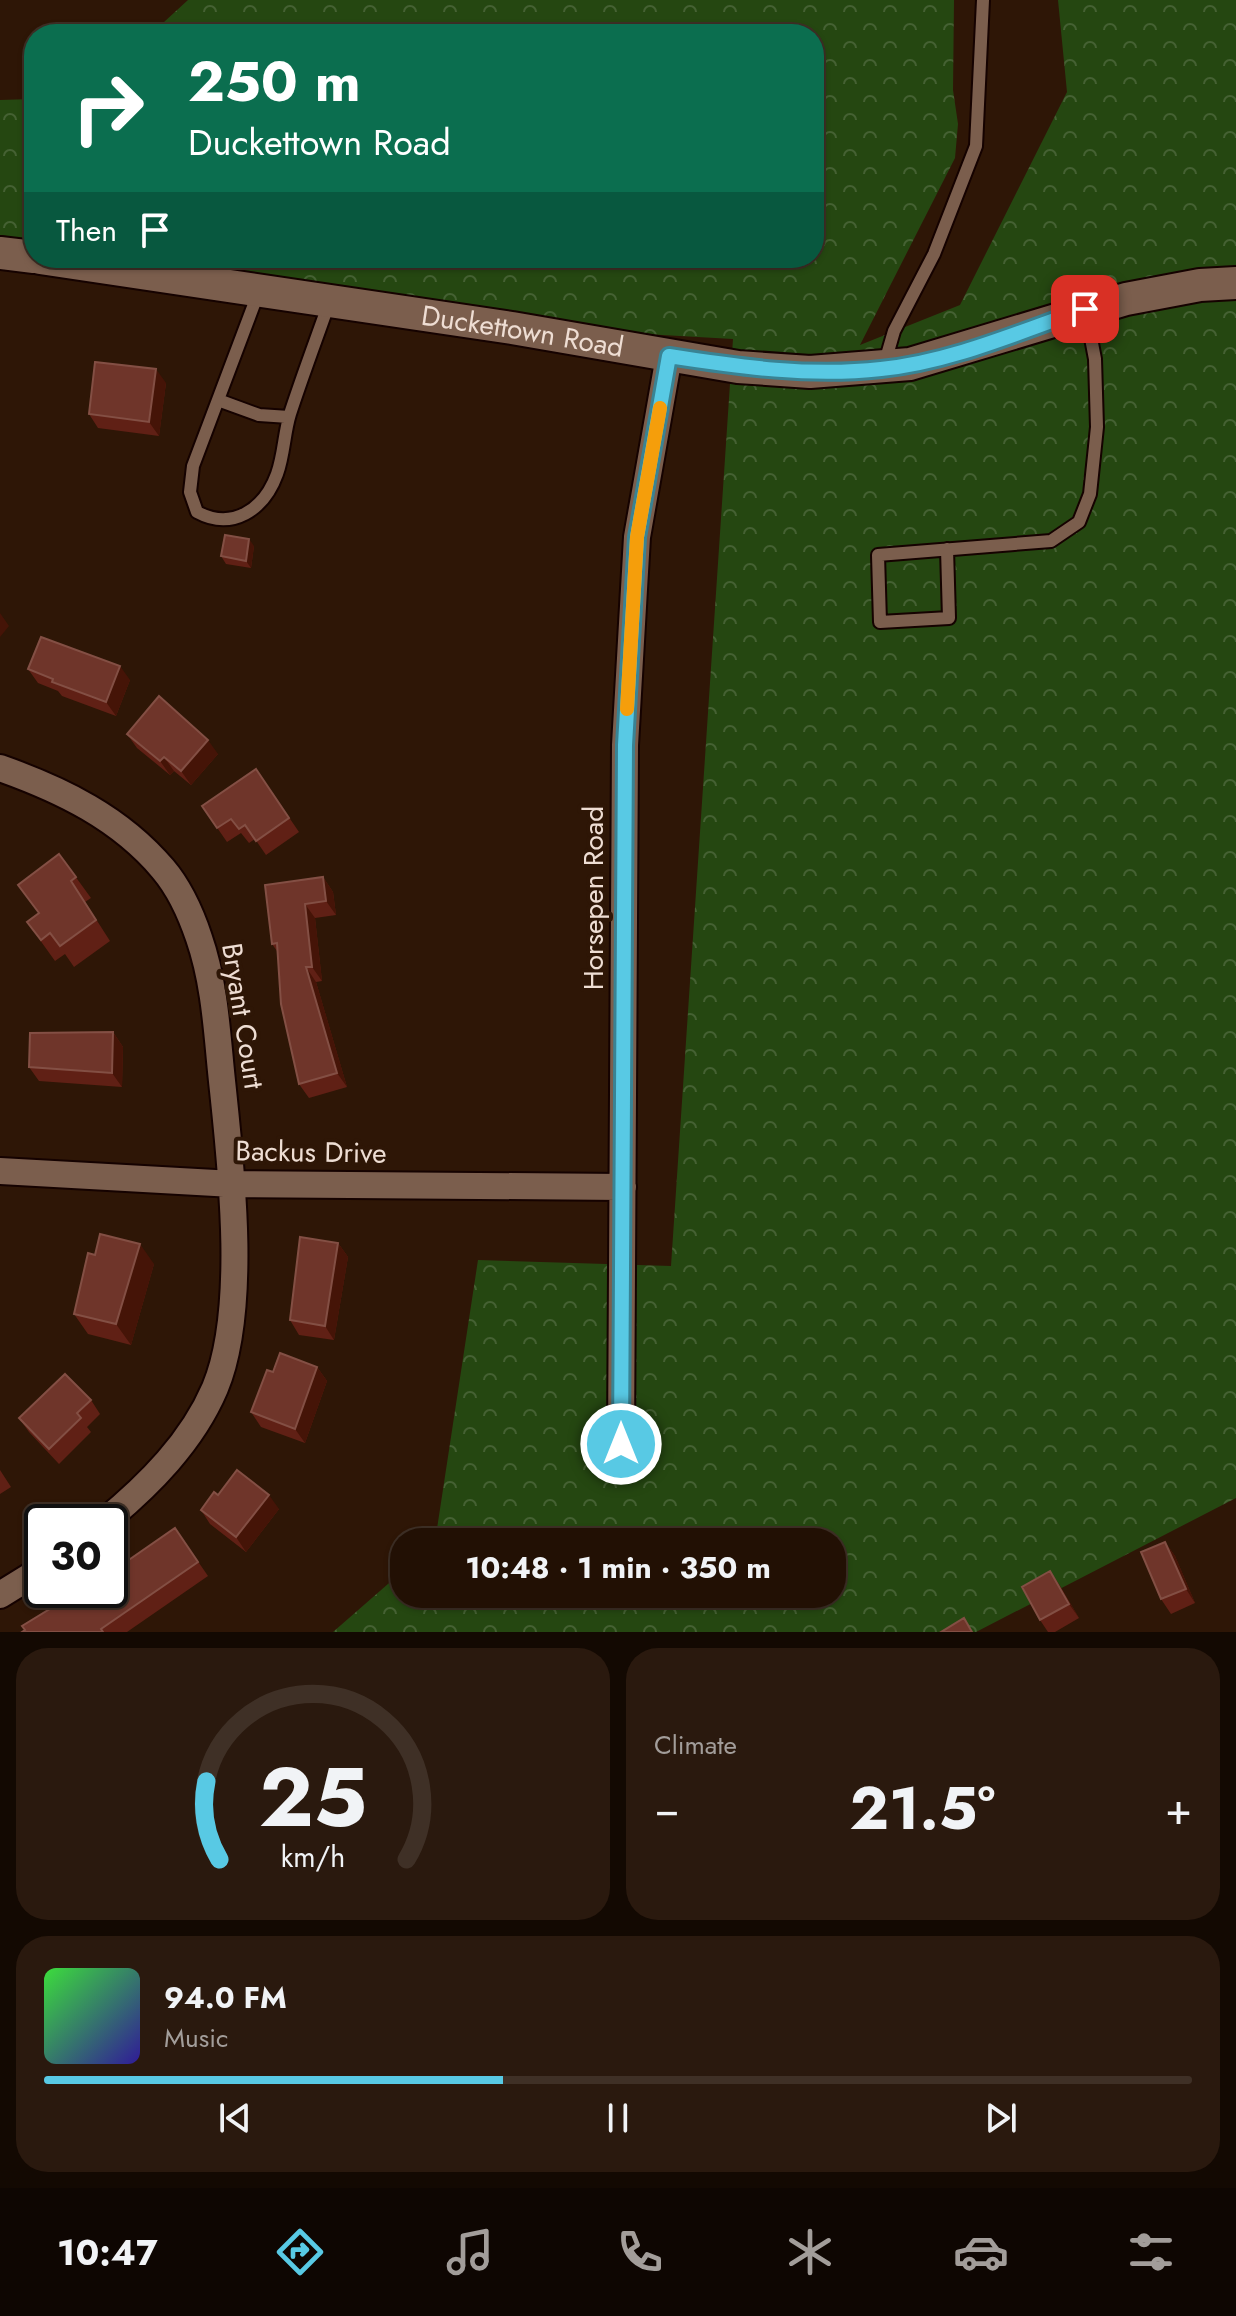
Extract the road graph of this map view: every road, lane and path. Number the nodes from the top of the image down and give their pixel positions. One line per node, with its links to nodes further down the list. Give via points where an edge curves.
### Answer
1 (983, 0): 10 (lane, via 976,146 934,254 894,331)
2 (0, 253): 3 (street, Duckettown Road)
3 (24, 256)
4 (104, 268): 6 (street, Duckettown Road)
5 (1236, 283): 8 (street, Duckettown Road, via 1161,291)
6 (259, 291): 7 (street, Duckettown Road); 11 (lane)
7 (329, 302): 9 (street, Duckettown Road); 12 (lane)
8 (1085, 309): 10 (street, Duckettown Road, via 950,355); 13 (lane, via 1095,359 1097,427 1090,494 1079,522 1051,541)
9 (669, 356): 10 (street, Duckettown Road, via 775,370); 17 (street, Horsepen Road, via 637,537 625,745)
10 (883, 369)
11 (218, 400): 12 (lane, via 259,415); 12 (lane, via 193,466 190,492 197,512 215,522 254,509 277,476)
12 (289, 417)
13 (947, 549): 13 (lane, via 878,555 880,622 949,618)
14 (0, 768): 16 (street, Bryant Court, via 91,806 163,869 186,904 213,995)
15 (0, 1171): 16 (street, Backus Drive)
16 (233, 1184): 17 (street, Backus Drive); 19 (street, Bryant Court, via 232,1318 215,1388 168,1462)
17 (623, 1187): 18 (street, Horsepen Road)
18 (621, 1444)
19 (123, 1504)
20 (24, 1580): 21 (street)
21 (0, 1595)

